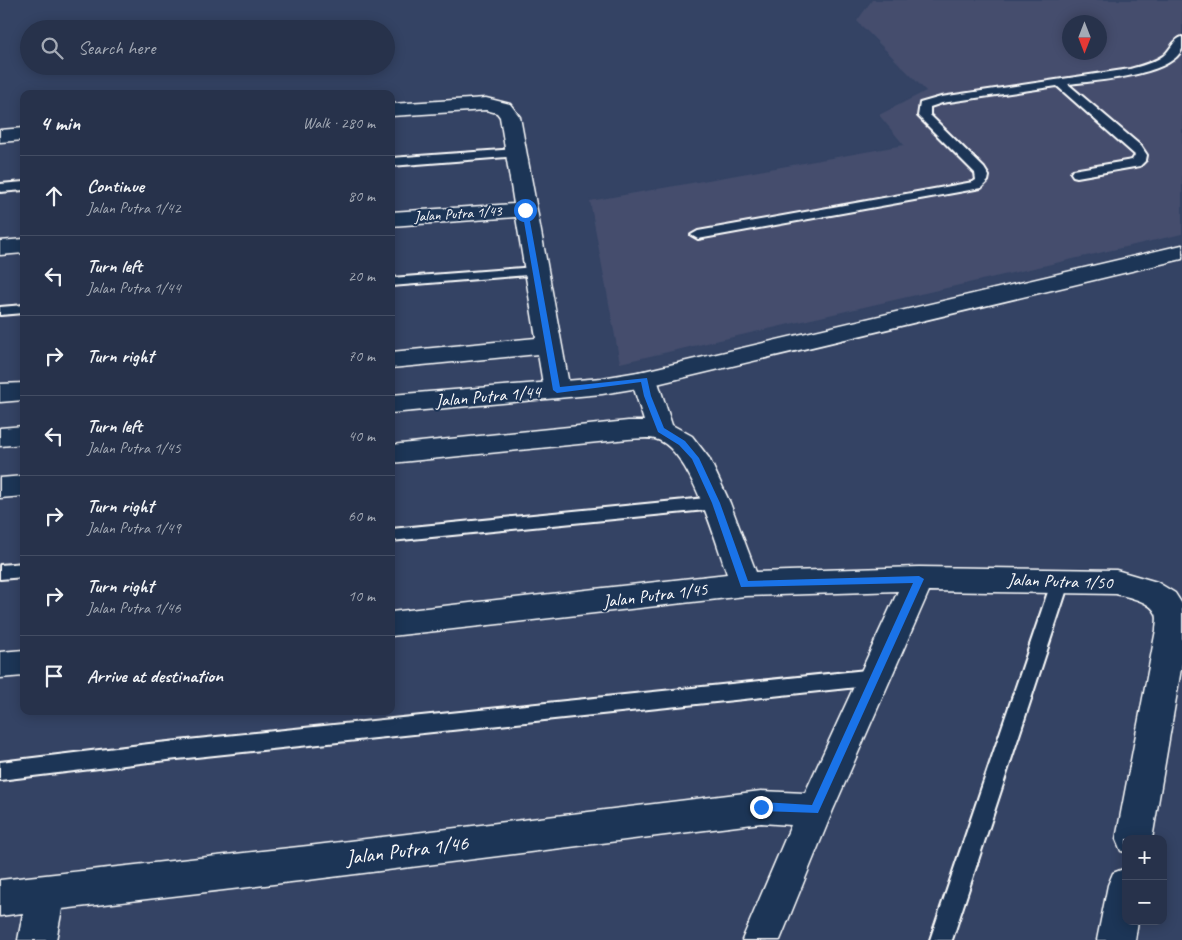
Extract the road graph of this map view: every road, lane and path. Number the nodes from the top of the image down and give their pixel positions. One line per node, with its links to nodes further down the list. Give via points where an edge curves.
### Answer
1 (1182, 40): 2 (lane)
2 (1178, 58): 3 (lane, via 1130,72)
3 (1059, 82): 9 (lane, via 1141,155 1136,163); 14 (lane, via 924,105 924,116 980,171 982,181 977,184)
4 (395, 110): 7 (street, via 500,106 508,110)
5 (20, 134): 6 (street)
6 (0, 136)
7 (516, 153): 8 (lane); 12 (street)
8 (395, 162)
9 (1077, 173)
10 (20, 186): 11 (lane)
11 (0, 188)
12 (525, 210): 13 (street, Jalan Putra 1/43); 18 (street)
13 (395, 219)
14 (698, 235)
15 (20, 246): 16 (street)
16 (0, 248)
17 (1182, 252): 24 (street, Jalan Putra 1/44)
18 (536, 271): 19 (lane); 22 (street)
19 (395, 282)
20 (20, 309): 21 (lane)
21 (0, 311)
22 (548, 345): 23 (street); 25 (street)
23 (395, 360)
24 (644, 379): 25 (street, Jalan Putra 1/44); 29 (street)
25 (557, 390): 28 (street, Jalan Putra 1/44)
26 (20, 391): 27 (street)
27 (0, 393)
28 (395, 404)
29 (661, 430): 32 (street, via 628,430); 35 (street, via 682,443 695,458)
30 (20, 435): 31 (street)
31 (0, 437)
32 (395, 454)
33 (20, 486): 34 (street)
34 (0, 488)
35 (716, 503): 36 (lane); 41 (street)
36 (395, 535)
37 (20, 570): 38 (lane)
38 (0, 572)
39 (919, 579): 40 (street, Jalan Putra 1/50); 41 (street, Jalan Putra 1/45); 46 (street)
40 (1062, 580): 42 (street, Jalan Putra 1/50, via 1116,582); 55 (lane)
41 (745, 584): 43 (street, Jalan Putra 1/45)
42 (1169, 596): 49 (street, Jalan Putra 1/50, via 1164,601 1172,614 1172,630)
43 (395, 624)
44 (20, 663): 45 (street)
45 (0, 665)
46 (876, 677): 47 (lane); 48 (street)
47 (0, 771)
48 (815, 810): 50 (street, Jalan Putra 1/46, via 761,807); 54 (street)
49 (1135, 835)
50 (46, 892): 51 (street, Jalan Putra 1/46); 53 (street)
51 (0, 898)
52 (1122, 908): 56 (street)
53 (37, 940)
54 (761, 940)
55 (941, 940)
56 (1116, 940)

